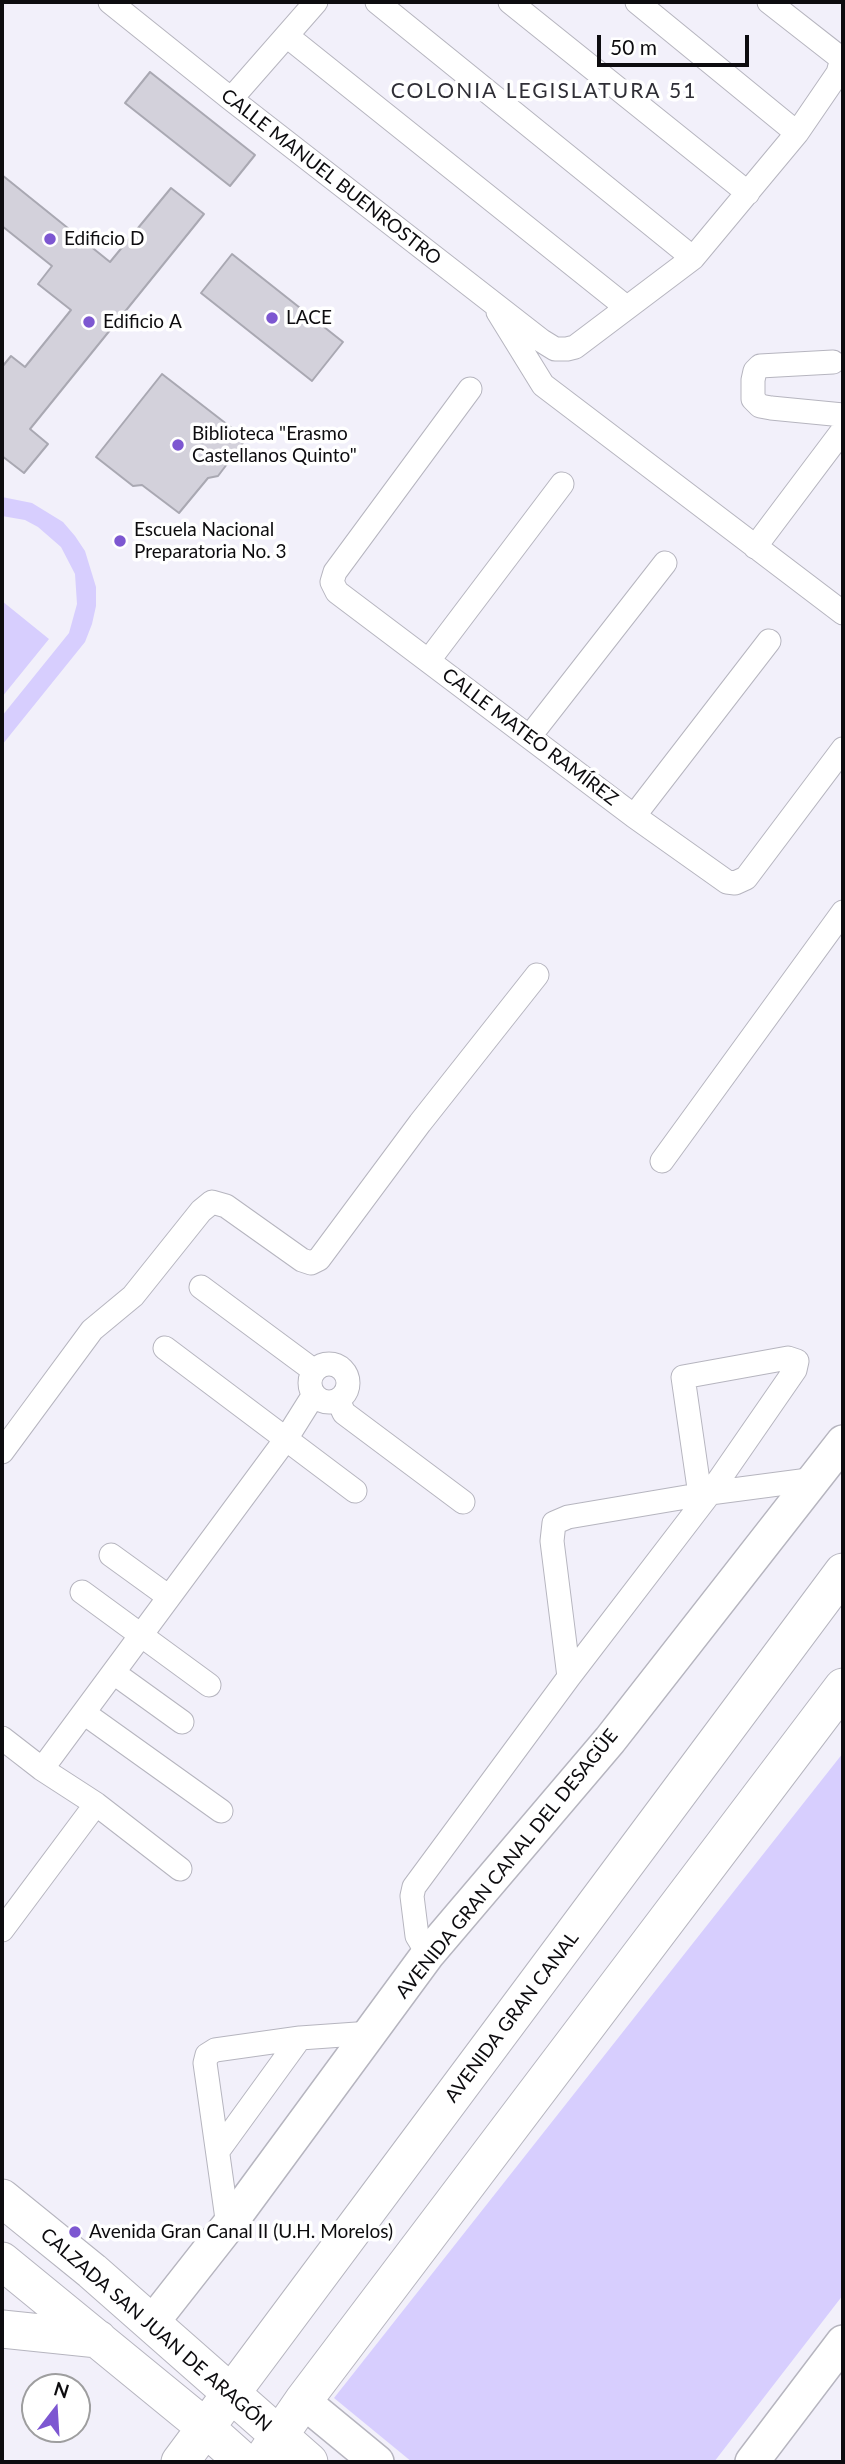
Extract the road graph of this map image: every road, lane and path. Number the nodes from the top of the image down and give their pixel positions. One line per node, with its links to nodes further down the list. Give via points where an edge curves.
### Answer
1 (110, 2): 8 (street, CALLE MANUEL BUENROSTRO)
2 (316, 2): 7 (street)
3 (377, 2): 11 (street)
4 (510, 2): 10 (street)
5 (637, 2): 9 (street)
6 (769, 2): 9 (street, via 841,62 838,74)
7 (287, 36): 8 (street); 13 (street)
8 (231, 99): 12 (street, CALLE MANUEL BUENROSTRO)
9 (797, 133): 10 (street)
10 (748, 192): 11 (street)
11 (693, 258): 13 (street)
12 (493, 303): 13 (street, CALLE MANUEL BUENROSTRO, via 555,349 575,347); 19 (street, via 543,385)
13 (626, 307)
14 (833, 362): 16 (street, via 760,366 753,380 753,399 771,408)
15 (470, 389): 23 (street, CALLE MATEO RAMÍREZ, via 332,582 337,592)
16 (843, 415)
17 (843, 430): 19 (street)
18 (562, 484): 23 (street)
19 (755, 547): 21 (street)
20 (664, 563): 24 (street)
21 (843, 613)
22 (769, 641): 26 (street)
23 (429, 660): 24 (street, CALLE MATEO RAMÍREZ)
24 (530, 736): 26 (street, CALLE MATEO RAMÍREZ)
25 (843, 749): 26 (street, CALLE MATEO RAMÍREZ, via 747,878 735,883 720,879)
26 (634, 816)
27 (843, 912): 29 (street)
28 (843, 941): 29 (street)
29 (819, 944): 31 (street)
30 (537, 975): 39 (street, via 318,1259 311,1263 302,1260 226,1206 212,1202 133,1296 92,1330)
31 (662, 1161)
32 (201, 1287): 34 (street)
33 (165, 1348): 37 (street)
34 (313, 1370): 35 (street, via 309,1383); 36 (street, via 332,1364 344,1370 347,1389)
35 (313, 1396): 36 (street, via 325,1402); 37 (street)
36 (338, 1400): 43 (street, via 344,1413)
37 (286, 1439): 41 (street); 47 (street)
38 (843, 1442): 40 (street, AVENIDA GRAN CANAL DEL DESAGÜE)
39 (2, 1452)
40 (816, 1479): 42 (street); 62 (street, AVENIDA GRAN CANAL DEL DESAGÜE, via 610,1740)
41 (355, 1491)
42 (705, 1494): 42 (street, via 683,1377 797,1361 794,1370); 50 (street); 50 (street, via 554,1522 552,1541)
43 (463, 1502)
44 (111, 1555): 47 (street)
45 (843, 1572): 73 (main road, AVENIDA GRAN CANAL)
46 (82, 1592): 48 (street)
47 (169, 1597): 48 (street)
48 (141, 1634): 49 (street); 51 (street)
49 (114, 1673): 53 (street); 54 (street)
50 (569, 1677): 62 (street, via 414,1887 417,1936)
51 (209, 1685)
52 (843, 1687): 74 (main road)
53 (84, 1713): 56 (street); 58 (street)
54 (183, 1722)
55 (2, 1738): 56 (street)
56 (42, 1769): 57 (street)
57 (96, 1804): 59 (street); 60 (street)
58 (221, 1811)
59 (180, 1869)
60 (10, 1902): 61 (street)
61 (2, 1930)
62 (428, 1955): 63 (street, AVENIDA GRAN CANAL DEL DESAGÜE)
63 (371, 2033): 64 (street); 67 (street, AVENIDA GRAN CANAL DEL DESAGÜE)
64 (300, 2038): 65 (street); 65 (street, via 215,2050 208,2055 205,2063)
65 (218, 2151): 67 (street)
66 (2, 2199): 69 (main road, CALZADA SAN JUAN DE ARAGÓN)
67 (228, 2226): 69 (street, AVENIDA GRAN CANAL DEL DESAGÜE)
68 (2, 2261): 71 (main road)
69 (151, 2324): 73 (main road, CALZADA SAN JUAN DE ARAGÓN)
70 (2, 2329): 71 (main road)
71 (98, 2339): 75 (main road)
72 (843, 2342): 82 (street)
73 (231, 2394): 75 (main road, AVENIDA GRAN CANAL); 76 (main road, CALZADA SAN JUAN DE ARAGÓN)
74 (303, 2401): 76 (main road); 81 (street)
75 (206, 2428): 77 (main road, AVENIDA GRAN CANAL); 78 (main road)
76 (270, 2449): 79 (main road, CALZADA SAN JUAN DE ARAGÓN); 80 (street, via 293,2433 322,2438)
77 (180, 2462)
78 (244, 2462)
79 (309, 2462)
80 (351, 2462)
81 (377, 2462)
82 (752, 2462)

